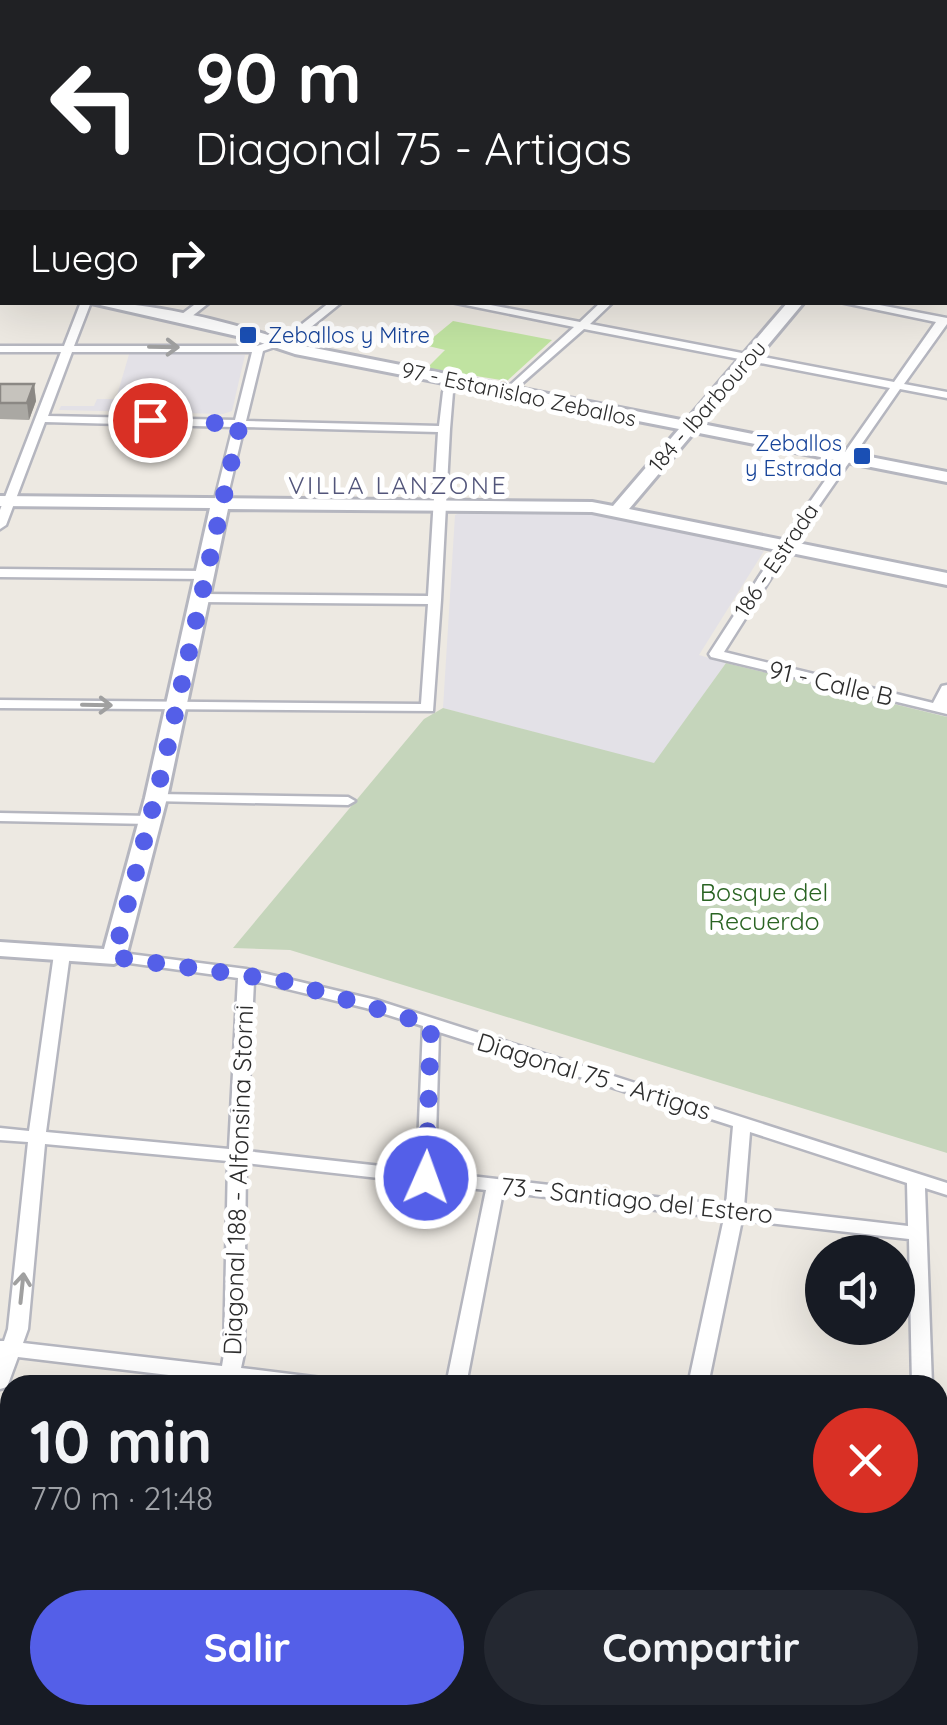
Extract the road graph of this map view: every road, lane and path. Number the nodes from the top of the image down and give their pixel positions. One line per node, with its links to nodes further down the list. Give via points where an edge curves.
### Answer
1 (89, 305): 13 (street)
2 (106, 305): 9 (street, 97 - Estanislao Zeballos)
3 (202, 305): 9 (street)
4 (334, 305): 12 (street)
5 (472, 305): 11 (street)
6 (605, 305): 11 (street)
7 (794, 305): 16 (street, 184 - Ibarbourou)
8 (861, 305): 10 (street)
9 (182, 319): 12 (street, 97 - Estanislao Zeballos)
10 (945, 321): 18 (street, 186 - Estrada)
11 (582, 326): 16 (street); 19 (street)
12 (278, 343): 15 (street); 17 (street, 97 - Estanislao Zeballos)
13 (70, 347): 14 (street); 15 (street, one-way to 15); 21 (street)
14 (0, 348)
15 (258, 349): 22 (street)
16 (747, 358): 18 (street); 23 (street, 184 - Ibarbourou)
17 (454, 380): 19 (street, 97 - Estanislao Zeballos); 24 (street)
18 (896, 386): 20 (street); 25 (street, 186 - Estrada)
19 (511, 390): 23 (street, 97 - Estanislao Zeballos)
20 (947, 395)
21 (42, 419): 22 (street); 27 (street)
22 (240, 424): 24 (street); 28 (street)
23 (687, 428): 25 (street, 97 - Estanislao Zeballos); 30 (street, 184 - Ibarbourou)
24 (444, 429): 29 (street)
25 (846, 458): 26 (street, 97 - Estanislao Zeballos); 32 (street, 186 - Estrada)
26 (947, 477)
27 (5, 501): 28 (street); 31 (street)
28 (220, 503): 29 (street); 34 (street)
29 (440, 506): 30 (street); 37 (street)
30 (619, 510): 32 (street)
31 (0, 525)
32 (786, 546): 35 (street); 38 (street, 186 - Estrada)
33 (0, 573): 34 (street)
34 (205, 575): 36 (street)
35 (947, 578)
36 (201, 598): 37 (street); 41 (street)
37 (435, 600): 41 (street, via 428,708)
38 (716, 654): 42 (street, 91 - Calle B)
39 (947, 689): 42 (street)
40 (0, 704): 41 (street, one-way to 41)
41 (177, 706): 43 (street)
42 (942, 709)
43 (156, 798): 44 (street); 46 (street)
44 (348, 801)
45 (0, 818): 46 (street)
46 (150, 820): 49 (street)
47 (0, 949): 48 (street, Diagonal 75 - Artigas)
48 (62, 954): 49 (street, Diagonal 75 - Artigas); 54 (street)
49 (114, 957): 50 (street, Diagonal 75 - Artigas)
50 (246, 974): 51 (street, Diagonal 75 - Artigas); 55 (street, Diagonal 188 - Alfonsina Storni)
51 (431, 1025): 52 (street, Diagonal 75 - Artigas); 56 (street)
52 (742, 1122): 57 (street, Diagonal 75 - Artigas); 60 (street)
53 (0, 1134): 54 (street, 73 - Santiago del Estero)
54 (37, 1137): 55 (street, 73 - Santiago del Estero); 62 (street, one-way to 54)
55 (237, 1156): 56 (street, 73 - Santiago del Estero); 65 (street, Diagonal 188 - Alfonsina Storni)
56 (426, 1178): 58 (street, 73 - Santiago del Estero)
57 (916, 1179): 59 (street, Diagonal 75 - Artigas); 61 (street)
58 (496, 1184): 60 (street, 73 - Santiago del Estero); 66 (street)
59 (947, 1188)
60 (735, 1210): 61 (street, 73 - Santiago del Estero); 67 (street)
61 (916, 1232): 68 (street)
62 (7, 1349): 63 (street); 64 (street)
63 (1, 1375)
64 (188, 1375)
65 (231, 1375)
66 (458, 1375)
67 (700, 1375)
68 (922, 1375)

